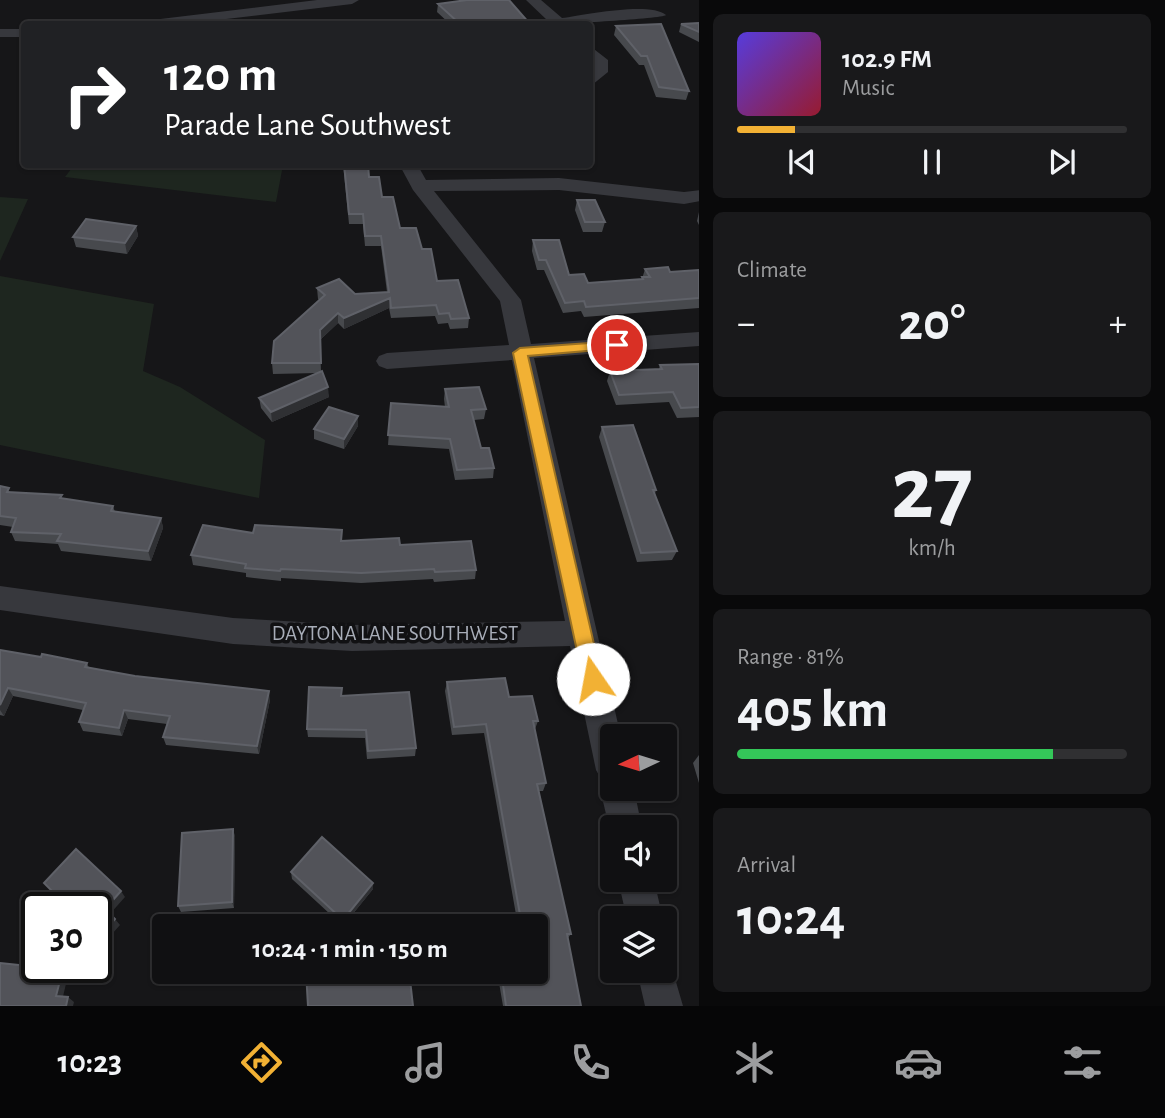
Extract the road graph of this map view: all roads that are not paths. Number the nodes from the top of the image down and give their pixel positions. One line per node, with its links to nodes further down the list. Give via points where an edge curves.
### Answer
1 (352, 0): 3 (street)
2 (533, 0): 6 (street)
3 (283, 5): 5 (street)
4 (659, 15): 7 (street, via 625,14)
5 (173, 21)
6 (556, 21)
7 (579, 21)
8 (0, 33): 9 (street)
9 (21, 33)
10 (593, 54): 11 (street, via 600,60 600,72)
11 (593, 79)
12 (414, 175): 13 (street, via 684,198); 15 (street, via 509,300)
13 (699, 195)
14 (699, 339): 15 (street)
15 (520, 353): 16 (street); 18 (street)
16 (387, 361)
17 (0, 598): 18 (street, DAYTONA LANE SOUTHWEST, via 233,631 352,638)
18 (583, 633): 19 (street)
19 (602, 724)
20 (659, 983): 21 (street)
21 (664, 1006)

